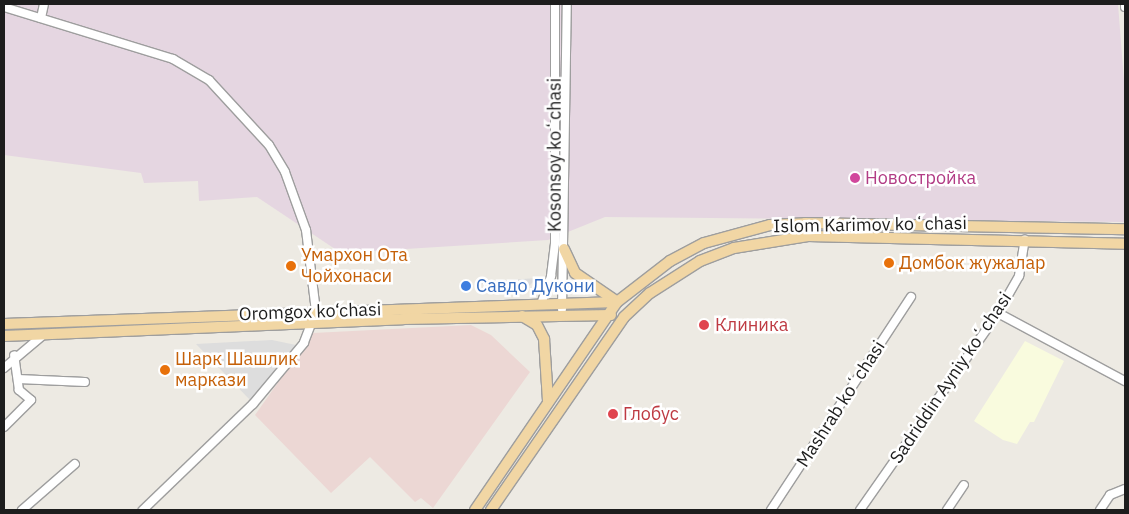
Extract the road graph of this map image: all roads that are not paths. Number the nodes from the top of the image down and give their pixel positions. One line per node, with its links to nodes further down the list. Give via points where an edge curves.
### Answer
1 (44, 4): 5 (street)
2 (555, 4): 13 (street, Kosonsoy koʻchasi, via 554,257)
3 (567, 4): 9 (street, Kosonsoy koʻchasi)
4 (4, 7): 5 (street)
5 (41, 18): 14 (street, via 173,59 209,80 231,101 269,145 285,172 306,230)
6 (1125, 229): 12 (main road, Islom Karimov koʻchasi, via 1014,224 770,225 704,243 670,261)
7 (1025, 238): 8 (main road, Islom Karimov koʻchasi); 17 (main road, Islom Karimov koʻchasi, via 896,236 769,240 700,261 673,276); 18 (street, Sadriddin Ayniy koʻchasi, via 1019,276)
8 (1125, 244)
9 (564, 249): 11 (street, Kosonsoy koʻchasi); 12 (main road, via 576,273)
10 (912, 297): 38 (street, Mashrab koʻchasi)
11 (563, 302): 12 (main road, Oromgox ko‘chasi); 13 (main road, Oromgox ko‘chasi); 15 (street, Kosonsoy koʻchasi)
12 (617, 302): 16 (main road, Islom Karimov koʻchasi); 17 (main road)
13 (541, 304): 14 (main road, Oromgox ko‘chasi)
14 (316, 311): 20 (main road, Oromgox ko‘chasi); 21 (street)
15 (562, 314): 16 (main road, Oromgox ko‘chasi); 19 (main road, Oromgox ko‘chasi)
16 (607, 314): 17 (main road, Oromgox ko‘chasi); 29 (main road, Islom Karimov koʻchasi)
17 (628, 314): 37 (main road, Islom Karimov koʻchasi)
18 (998, 314): 27 (street); 39 (street, Sadriddin Ayniy koʻchasi)
19 (521, 315): 21 (main road, Oromgox ko‘chasi); 29 (main road, via 537,325 544,339)
20 (4, 324)
21 (312, 324): 22 (main road, Oromgox ko‘chasi); 35 (street, via 304,343 266,389)
22 (43, 335): 23 (main road, Oromgox ko‘chasi); 24 (street)
23 (4, 336)
24 (14, 355): 25 (street); 26 (street)
25 (4, 368)
26 (18, 379): 28 (street); 30 (street, via 19,390 32,400)
27 (1125, 381)
28 (85, 382)
29 (547, 405): 36 (main road, Islom Karimov koʻchasi)
30 (4, 427)
31 (75, 464): 34 (street)
32 (964, 485): 40 (street)
33 (1125, 489): 41 (street, via 1110,495)
34 (22, 510)
35 (143, 510)
36 (475, 510)
37 (491, 510)
38 (771, 510)
39 (860, 510)
40 (947, 510)
41 (1100, 510)

